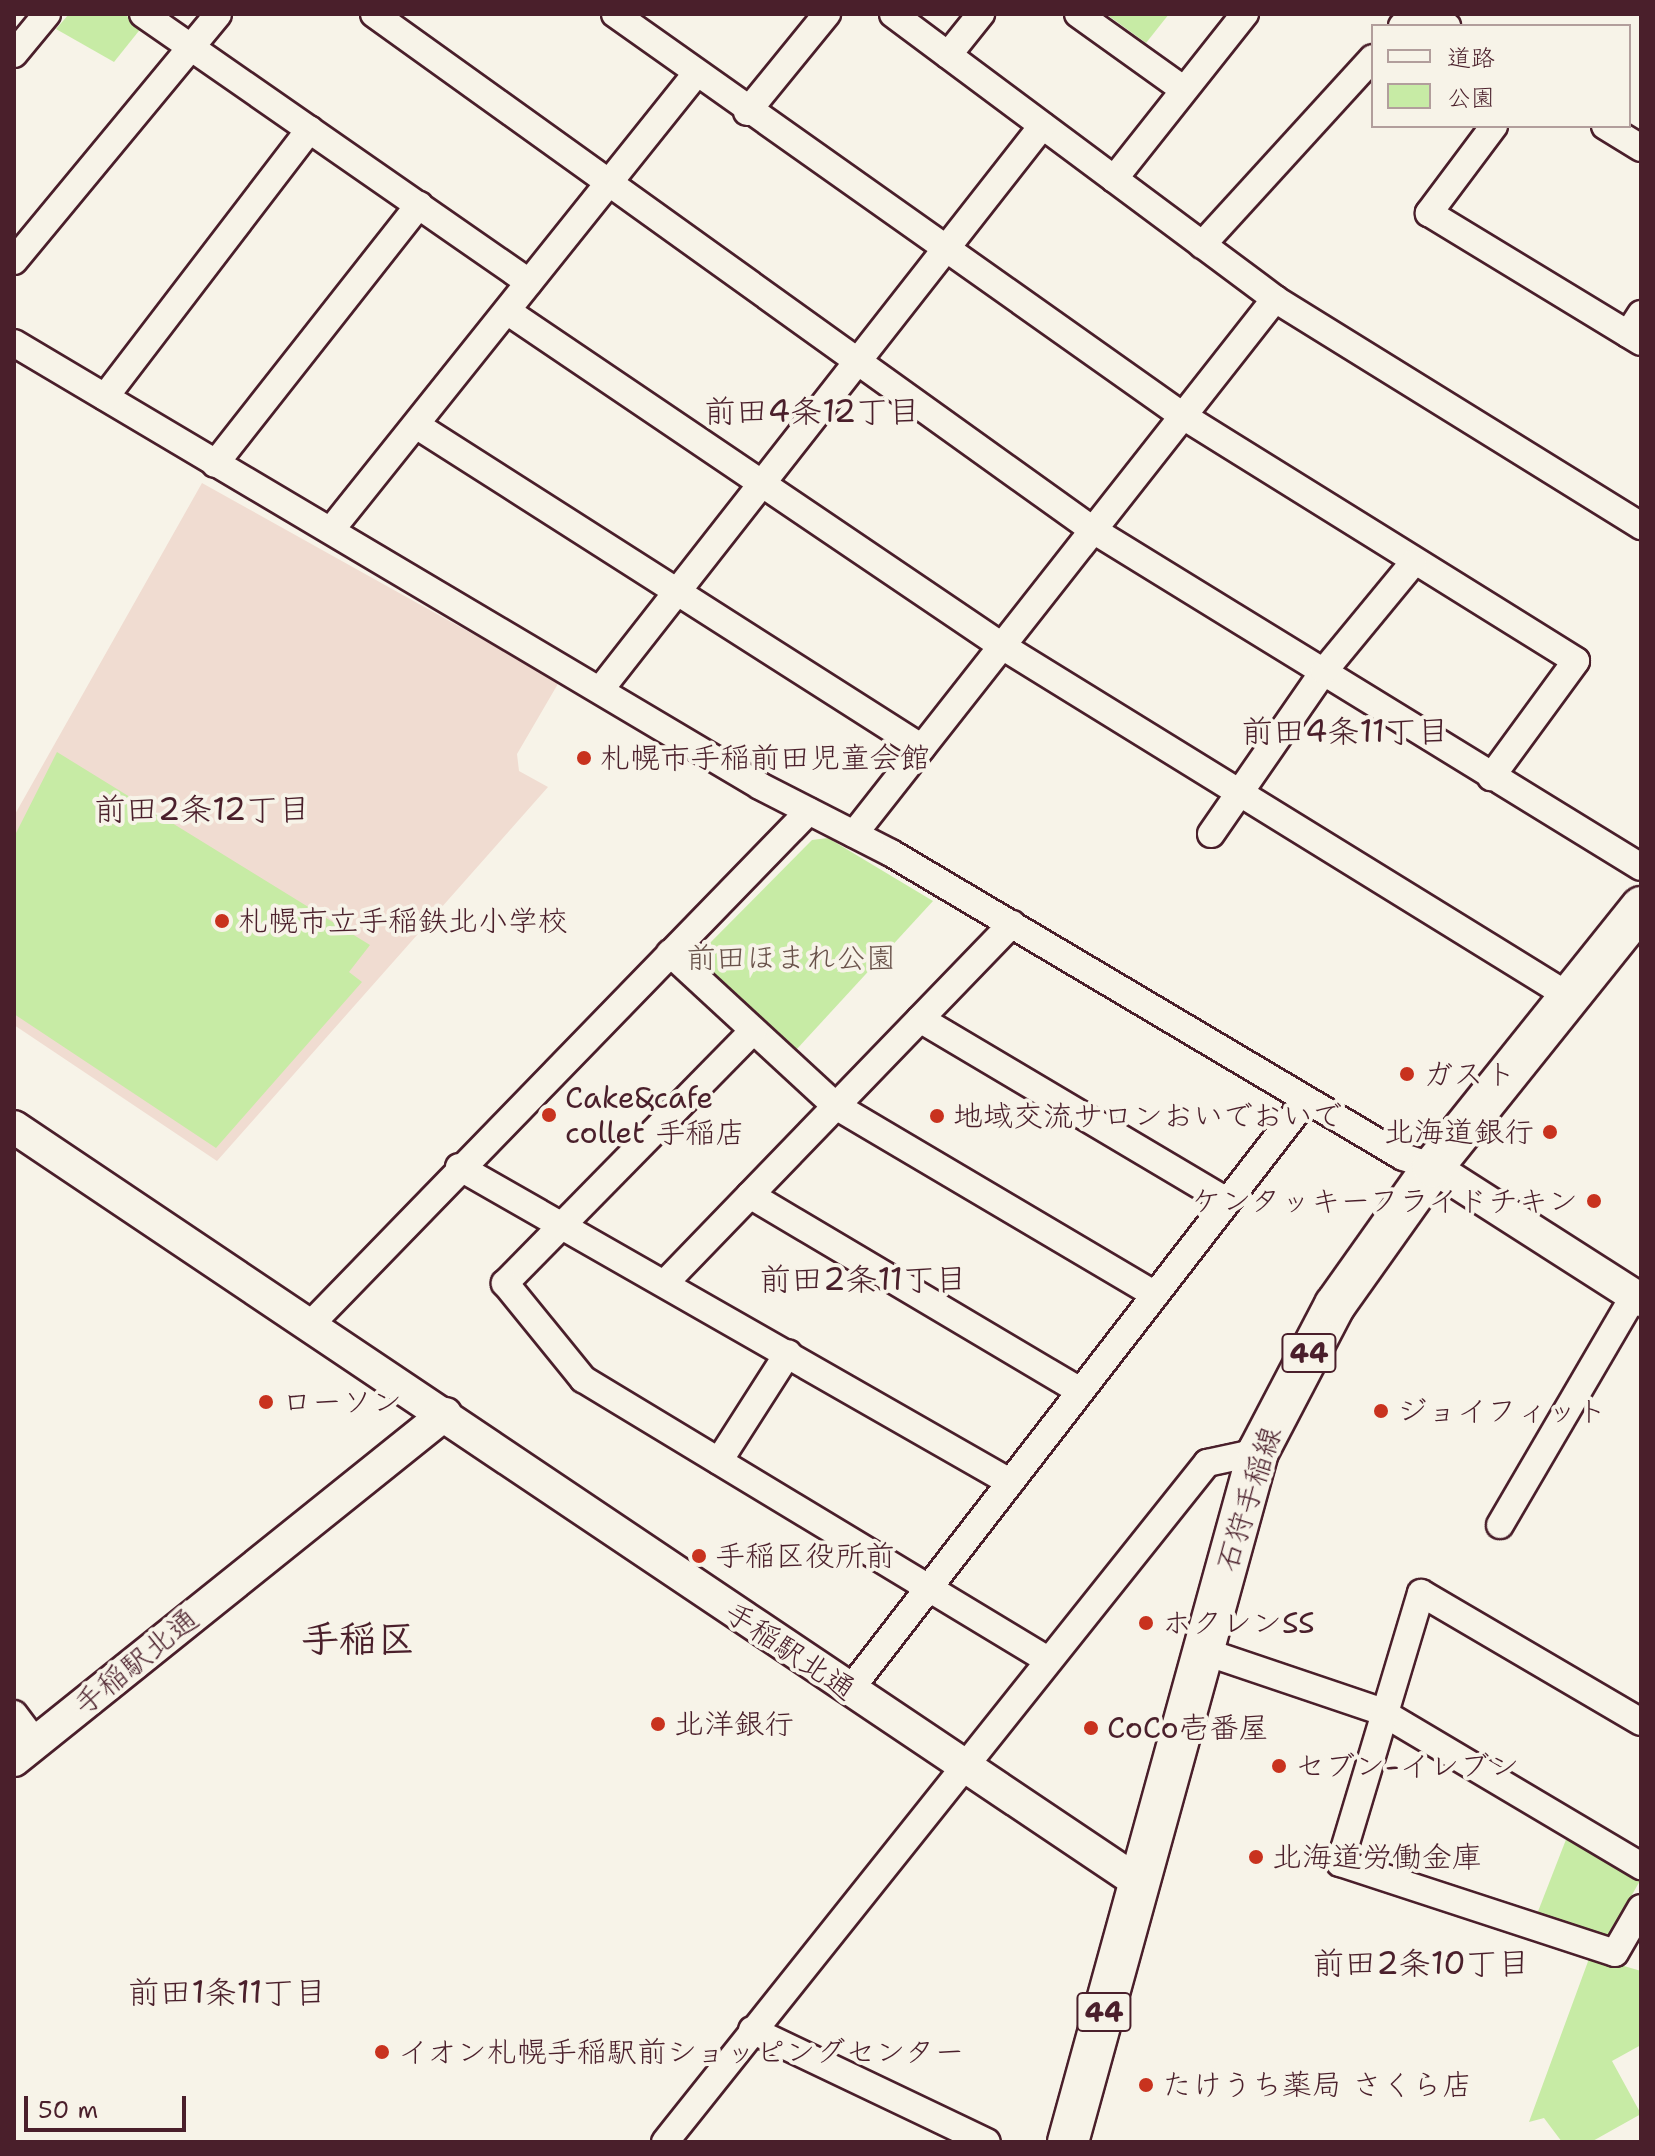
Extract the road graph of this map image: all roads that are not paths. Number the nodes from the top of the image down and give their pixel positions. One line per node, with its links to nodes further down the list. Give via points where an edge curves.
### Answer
1 (47, 14): 12 (street)
2 (143, 14): 11 (street)
3 (218, 14): 11 (street)
4 (374, 14): 24 (street)
5 (615, 14): 15 (street)
6 (827, 14): 17 (street)
7 (893, 14): 13 (street)
8 (981, 14): 13 (street)
9 (1078, 14): 16 (street)
10 (1245, 14): 16 (street)
11 (191, 46): 21 (street); 28 (street)
12 (14, 54)
13 (948, 55): 18 (street)
14 (1371, 60): 26 (street)
15 (695, 75): 17 (street); 24 (street)
16 (1184, 90): 23 (street)
17 (747, 112): 27 (street)
18 (1042, 126): 23 (street); 27 (street)
19 (1493, 128): 32 (street, via 1429,213)
20 (1608, 128): 22 (street)
21 (310, 129): 25 (street); 35 (street)
22 (1641, 148)
23 (1114, 179): 26 (street)
24 (606, 186): 29 (street); 34 (street)
25 (419, 205): 29 (street); 38 (street)
26 (1202, 245): 30 (street)
27 (946, 251): 34 (street); 36 (street)
28 (14, 261)
29 (529, 282): 31 (street)
30 (1275, 299): 36 (street); 40 (street)
31 (507, 311): 37 (street); 39 (street)
32 (1637, 330)
33 (14, 343): 35 (street)
34 (855, 361): 39 (street); 42 (street)
35 (105, 397): 38 (street)
36 (1183, 416): 42 (street); 43 (street)
37 (416, 425): 41 (street); 44 (street)
38 (215, 464): 41 (street)
39 (760, 482): 44 (street); 45 (street)
40 (1641, 526)
41 (331, 530): 47 (street)
42 (1093, 530): 45 (street); 46 (street)
43 (1413, 563): 46 (street); 49 (street, via 1576,661)
44 (674, 590): 47 (street); 48 (street)
45 (1002, 646): 48 (street); 50 (street)
46 (1324, 671): 49 (street); 50 (street)
47 (600, 690): 51 (street)
48 (922, 748): 52 (street)
49 (1491, 777): 54 (street)
50 (1240, 788): 53 (street); 58 (street)
51 (809, 811): 52 (street); 57 (street)
52 (854, 834): 56 (street)
53 (1211, 834)
54 (1641, 867)
55 (1641, 907): 58 (main road, 石狩手稲線 / 44)
56 (1012, 924): 59 (street); 61 (street)
57 (670, 953): 60 (street); 64 (street)
58 (1572, 998): 65 (main road, 石狩手稲線 / 44)
59 (920, 1019): 62 (street); 67 (street)
60 (753, 1031): 62 (street); 68 (street)
61 (1306, 1100): 65 (street); 67 (street)
62 (836, 1106): 66 (street); 70 (street)
63 (14, 1127): 72 (street, 手稲駅北通)
64 (459, 1167): 68 (street); 72 (street)
65 (1433, 1167): 71 (street); 76 (main road, 石狩手稲線 / 44, via 1335,1305)
66 (750, 1195): 69 (street); 74 (street)
67 (1227, 1201): 70 (street)
68 (565, 1222): 69 (street); 77 (street, via 505,1283 583,1379)
69 (666, 1282): 73 (street)
70 (1155, 1295): 74 (street)
71 (1638, 1298): 79 (street)
72 (310, 1325): 75 (street, 手稲駅北通)
73 (788, 1353): 77 (street); 78 (street)
74 (1080, 1391): 78 (street)
75 (445, 1414): 83 (street, 手稲駅北通); 87 (street, 手稲駅北通)
76 (1258, 1452): 81 (main road, 石狩手稲線 / 44); 82 (street, via 1207,1463)
77 (719, 1461): 80 (street)
78 (1010, 1482): 80 (street)
79 (1500, 1525)
80 (926, 1591): 82 (street); 83 (street)
81 (1203, 1651): 84 (street); 90 (main road, 石狩手稲線 / 44)
82 (1046, 1659): 88 (street)
83 (849, 1691): 88 (street, 手稲駅北通)
84 (1380, 1711): 86 (street, via 1421,1593); 89 (street); 91 (street, via 1340,1863 1615,1953)
85 (14, 1714): 87 (street)
86 (1641, 1722)
87 (25, 1751)
88 (965, 1767): 90 (street, 手稲駅北通); 92 (street)
89 (1641, 1866)
90 (1138, 1882): 95 (main road, 石狩手稲線 / 44)
91 (1641, 1908)
92 (752, 2030): 93 (street); 94 (street)
93 (665, 2142)
94 (987, 2142)
95 (1068, 2142)

